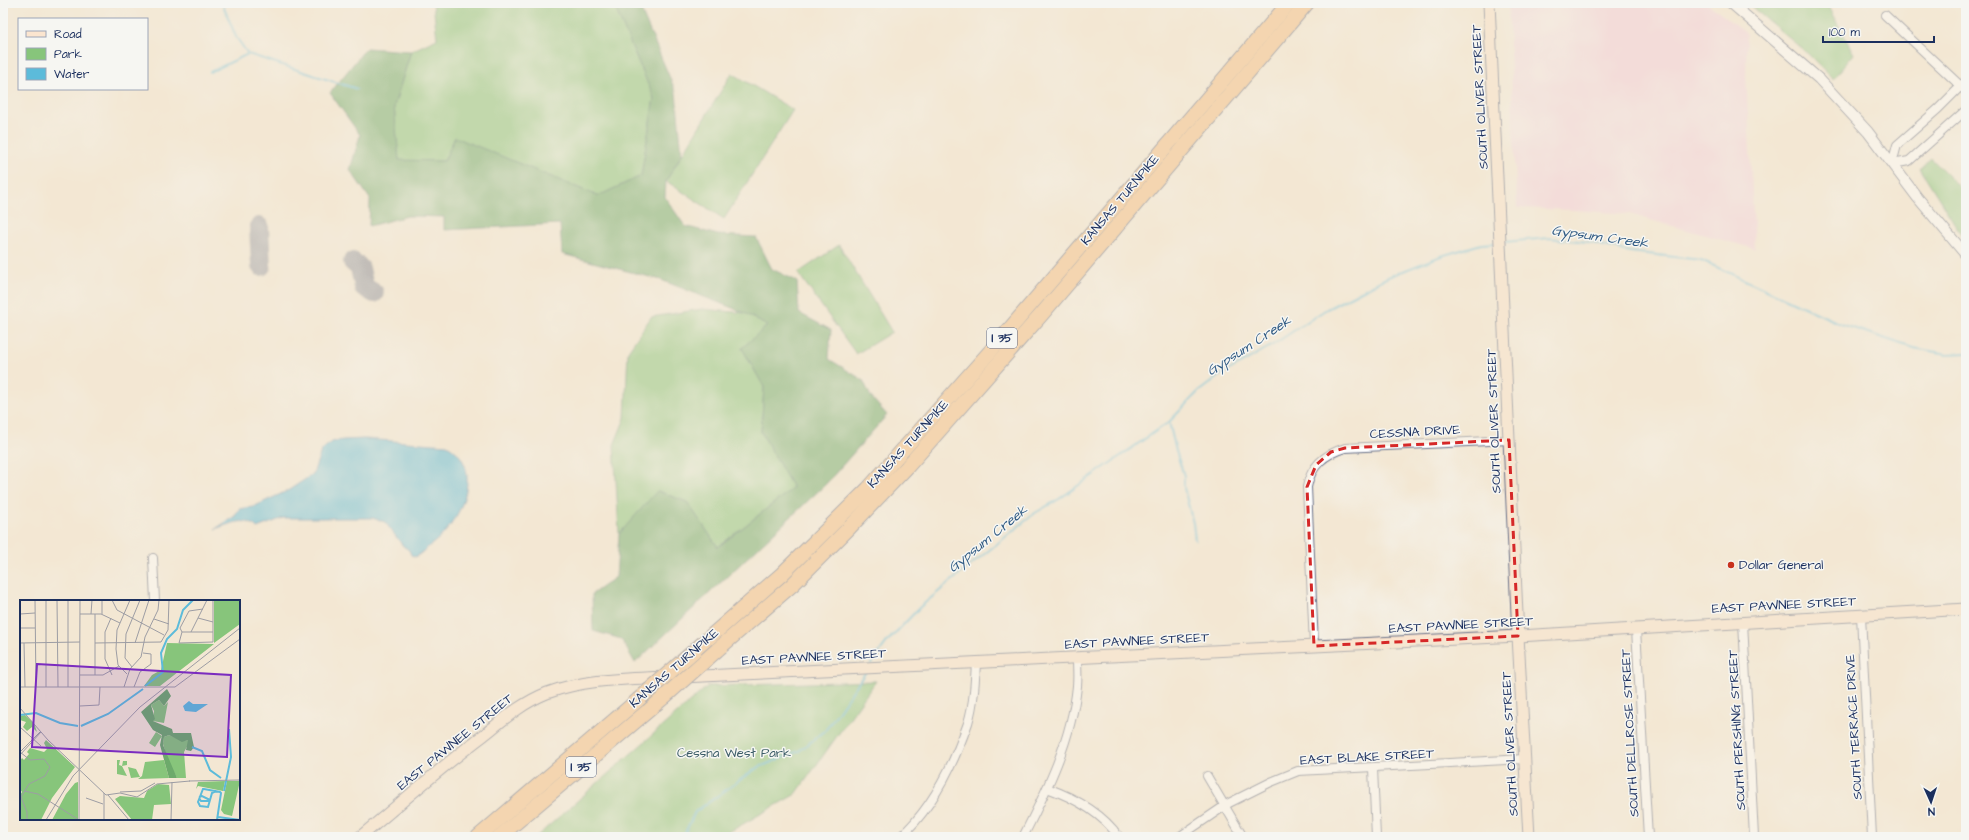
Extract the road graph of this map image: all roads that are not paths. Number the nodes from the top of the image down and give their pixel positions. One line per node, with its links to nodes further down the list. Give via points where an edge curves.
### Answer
1 (1289, 3): 27 (highway, KANSAS TURNPIKE / I 35, bridge, via 996,345 868,489 782,574)
2 (1307, 3): 28 (highway, KANSAS TURNPIKE / I 35, bridge, via 1041,315 850,528 792,585)
3 (1489, 3): 10 (main road, SOUTH OLIVER STREET)
4 (1731, 3): 8 (street, via 1819,79 1868,132)
5 (1885, 15): 6 (street)
6 (1964, 86): 8 (street, via 1897,145)
7 (1966, 110): 8 (street, via 1909,161)
8 (1892, 164): 9 (street)
9 (1966, 256)
10 (1509, 440): 17 (main road, SOUTH OLIVER STREET); 18 (street, CESSNA DRIVE, via 1345,448 1331,452 1316,465 1307,487)
11 (153, 558): 12 (street)
12 (155, 600)
13 (1966, 609): 14 (main road, EAST PAWNEE STREET)
14 (1861, 615): 15 (main road, EAST PAWNEE STREET); 38 (street, SOUTH TERRACE DRIVE)
15 (1743, 622): 16 (main road, EAST PAWNEE STREET); 37 (street, SOUTH PERSHING STREET)
16 (1636, 629): 17 (main road, EAST PAWNEE STREET); 36 (street, SOUTH DELLROSE STREET)
17 (1518, 636): 18 (main road, EAST PAWNEE STREET); 21 (main road, SOUTH OLIVER STREET)
18 (1314, 646): 19 (main road, EAST PAWNEE STREET)
19 (1077, 658): 20 (main road, EAST PAWNEE STREET); 24 (street, via 1077,685 1071,720)
20 (976, 662): 26 (main road, EAST PAWNEE STREET, via 598,682 547,693 507,716); 29 (street, via 975,686 968,722 956,752 921,814)
21 (1525, 759): 22 (street, EAST BLAKE STREET); 35 (main road, SOUTH OLIVER STREET)
22 (1373, 768): 25 (street, EAST BLAKE STREET, via 1298,771); 34 (street)
23 (1207, 776): 25 (street)
24 (1047, 788): 30 (street); 31 (street, via 1083,804 1109,824)
25 (1225, 806): 32 (street, EAST BLAKE STREET); 33 (street)
26 (360, 837)
27 (478, 837)
28 (498, 837)
29 (900, 837)
30 (1023, 837)
31 (1119, 837)
32 (1179, 837)
33 (1244, 837)
34 (1376, 837)
35 (1529, 837)
36 (1648, 837)
37 (1754, 837)
38 (1872, 837)

